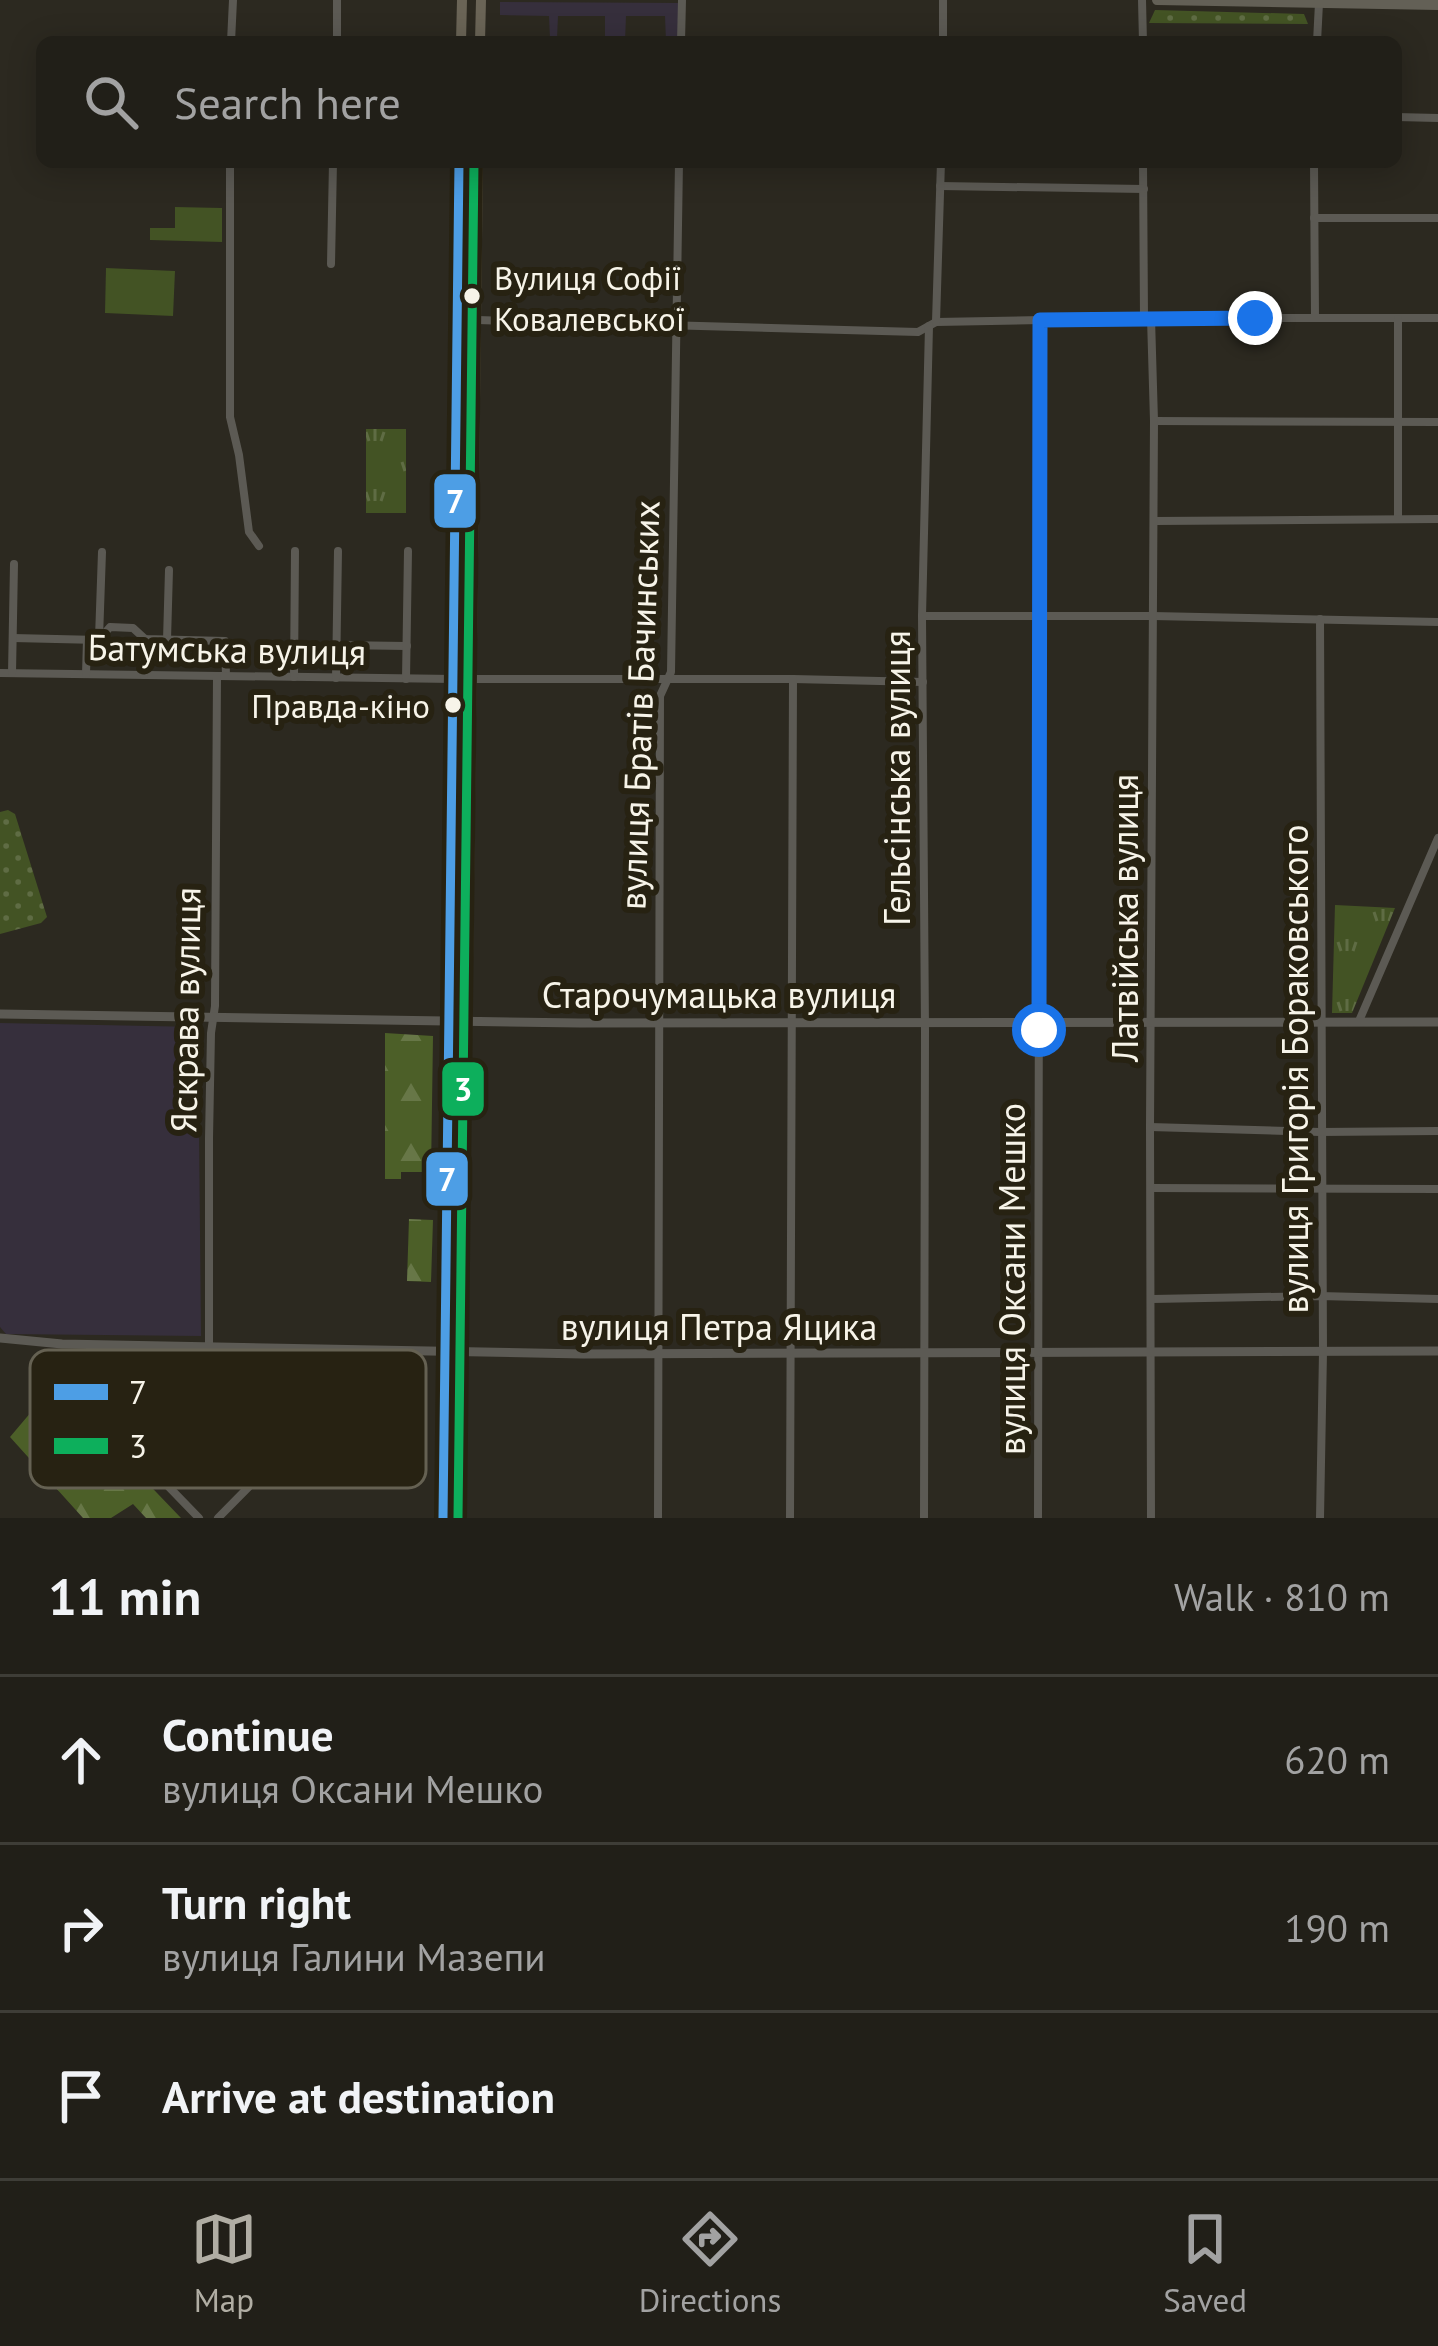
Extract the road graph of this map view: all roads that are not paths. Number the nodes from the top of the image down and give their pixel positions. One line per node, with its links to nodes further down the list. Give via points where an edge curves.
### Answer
1 (232, 0): 13 (street)
2 (338, 0): 14 (street)
3 (462, 0): 15 (main road)
4 (481, 0): 16 (main road)
5 (682, 0): 17 (street)
6 (944, 0): 18 (street)
7 (1142, 0): 19 (street)
8 (1157, 0): 9 (main road)
9 (1237, 1): 10 (main road)
10 (1318, 3): 11 (main road); 20 (street)
11 (1423, 3): 12 (main road)
12 (1438, 5)
13 (232, 36)
14 (337, 36)
15 (461, 36)
16 (480, 36)
17 (681, 36)
18 (943, 36)
19 (1143, 36)
20 (1317, 36)
21 (1402, 117): 22 (street)
22 (1438, 118)
23 (230, 168): 50 (street, via 230,417 249,532)
24 (333, 168): 35 (street)
25 (459, 168): 80 (main road)
26 (478, 168): 40 (main road)
27 (679, 168): 43 (street, вулиця Братів Бачинських)
28 (940, 168): 31 (street, Гельсінська вулиця)
29 (1144, 168): 32 (street, Латвійська вулиця)
30 (1314, 168): 33 (street)
31 (940, 186): 32 (street); 42 (street, Гельсінська вулиця)
32 (1144, 189): 36 (street, Латвійська вулиця)
33 (1314, 218): 34 (street); 37 (street)
34 (1438, 218)
35 (332, 264)
36 (1148, 318): 37 (street); 41 (street); 44 (street, Латвійська вулиця)
37 (1315, 318): 39 (street)
38 (1438, 318): 39 (street)
39 (1398, 319): 45 (street)
40 (477, 320): 43 (street); 77 (main road)
41 (1040, 320): 42 (street); 59 (street, вулиця Оксани Мешко)
42 (933, 324): 43 (street, via 917,332); 57 (street, Гельсінська вулиця)
43 (679, 326): 78 (street, вулиця Братів Бачинських)
44 (1154, 421): 45 (street); 49 (street, Латвійська вулиця)
45 (1398, 422): 46 (street); 47 (street)
46 (1438, 422)
47 (1398, 519): 48 (street); 49 (street)
48 (1438, 519)
49 (1154, 521): 58 (street, Латвійська вулиця)
50 (259, 546)
51 (408, 550): 68 (street)
52 (295, 551): 74 (street)
53 (338, 551): 67 (street)
54 (102, 552): 65 (street)
55 (14, 564): 62 (street)
56 (169, 569): 66 (street)
57 (922, 616): 59 (street); 81 (street, Гельсінська вулиця)
58 (1153, 616): 59 (street); 60 (street); 90 (street, Латвійська вулиця)
59 (1040, 618): 89 (street, вулиця Оксани Мешко)
60 (1320, 620): 61 (street); 91 (street, вулиця Григорія Бораковського)
61 (1438, 622)
62 (14, 638): 64 (street); 70 (street)
63 (146, 639): 65 (street, via 133,628 110,628); 66 (street); 72 (street)
64 (87, 640): 65 (street); 71 (street)
65 (99, 640)
66 (167, 640): 73 (street, via 225,640)
67 (336, 645): 68 (street); 75 (street)
68 (407, 646): 76 (street)
69 (0, 673): 70 (street, Батумська вулиця)
70 (12, 674): 71 (street, Батумська вулиця)
71 (86, 674): 72 (street, Батумська вулиця)
72 (144, 675): 73 (street, Батумська вулиця)
73 (222, 676): 74 (street, Батумська вулиця); 84 (street, Яскрава вулиця)
74 (294, 677): 75 (street, Батумська вулиця)
75 (336, 678): 76 (street, Батумська вулиця)
76 (406, 679): 80 (street, Батумська вулиця)
77 (471, 679): 78 (street); 87 (main road)
78 (666, 679): 79 (street); 93 (street, вулиця Братів Бачинських)
79 (794, 679): 81 (street); 85 (street)
80 (454, 680): 86 (main road)
81 (922, 682): 88 (street, Гельсінська вулиця)
82 (1438, 838): 92 (street)
83 (0, 1014): 84 (street, Старочумацька вулиця)
84 (213, 1018): 86 (street, Старочумацька вулиця); 105 (street, Яскрава вулиця)
85 (793, 1020): 88 (street, Старочумацька вулиця); 93 (street, Старочумацька вулиця); 110 (street)
86 (450, 1021): 87 (street, Старочумацька вулиця); 108 (main road)
87 (467, 1021): 93 (street, Старочумацька вулиця); 109 (main road)
88 (925, 1021): 89 (street, Старочумацька вулиця); 111 (street, Гельсінська вулиця)
89 (1037, 1021): 90 (street, Старочумацька вулиця); 115 (street, вулиця Оксани Мешко)
90 (1151, 1021): 91 (street, Старочумацька вулиця); 95 (street, Латвійська вулиця)
91 (1319, 1021): 92 (street, Старочумацька вулиця); 97 (street, вулиця Григорія Бораковського)
92 (1359, 1021): 94 (street, Старочумацька вулиця)
93 (659, 1022): 116 (street, вулиця Братів Бачинських)
94 (1438, 1022)
95 (1150, 1127): 97 (street); 98 (street, Латвійська вулиця)
96 (1438, 1131): 97 (street)
97 (1320, 1132): 100 (street, вулиця Григорія Бораковського)
98 (1150, 1188): 100 (street); 102 (street, Латвійська вулиця)
99 (1438, 1189): 100 (street)
100 (1321, 1190): 101 (street, вулиця Григорія Бораковського)
101 (1321, 1297): 102 (street); 103 (street); 113 (street, вулиця Григорія Бораковського)
102 (1152, 1299): 112 (street, Латвійська вулиця)
103 (1438, 1299)
104 (0, 1338): 105 (street, вулиця Петра Яцика)
105 (209, 1345): 106 (street, вулиця Петра Яцика)
106 (362, 1350)
107 (426, 1352): 108 (street, вулиця Петра Яцика)
108 (446, 1352): 109 (street, вулиця Петра Яцика); 121 (main road)
109 (462, 1352): 116 (street, вулиця Петра Яцика); 122 (main road)
110 (790, 1352): 111 (street, вулиця Петра Яцика); 116 (street, вулиця Петра Яцика); 124 (street)
111 (923, 1352): 115 (street, вулиця Петра Яцика); 125 (street, Гельсінська вулиця)
112 (1151, 1352): 113 (street, вулиця Петра Яцика); 115 (street, вулиця Петра Яцика); 127 (street, Латвійська вулиця)
113 (1322, 1352): 114 (street, вулиця Петра Яцика); 128 (street, вулиця Григорія Бораковського)
114 (1438, 1352)
115 (1039, 1353): 126 (street, вулиця Оксани Мешко)
116 (658, 1354): 123 (street, вулиця Братів Бачинських)
117 (170, 1488): 119 (street)
118 (248, 1488): 120 (street)
119 (199, 1518)
120 (218, 1518)
121 (442, 1518)
122 (461, 1518)
123 (658, 1518)
124 (790, 1518)
125 (923, 1518)
126 (1038, 1518)
127 (1151, 1518)
128 (1320, 1518)

